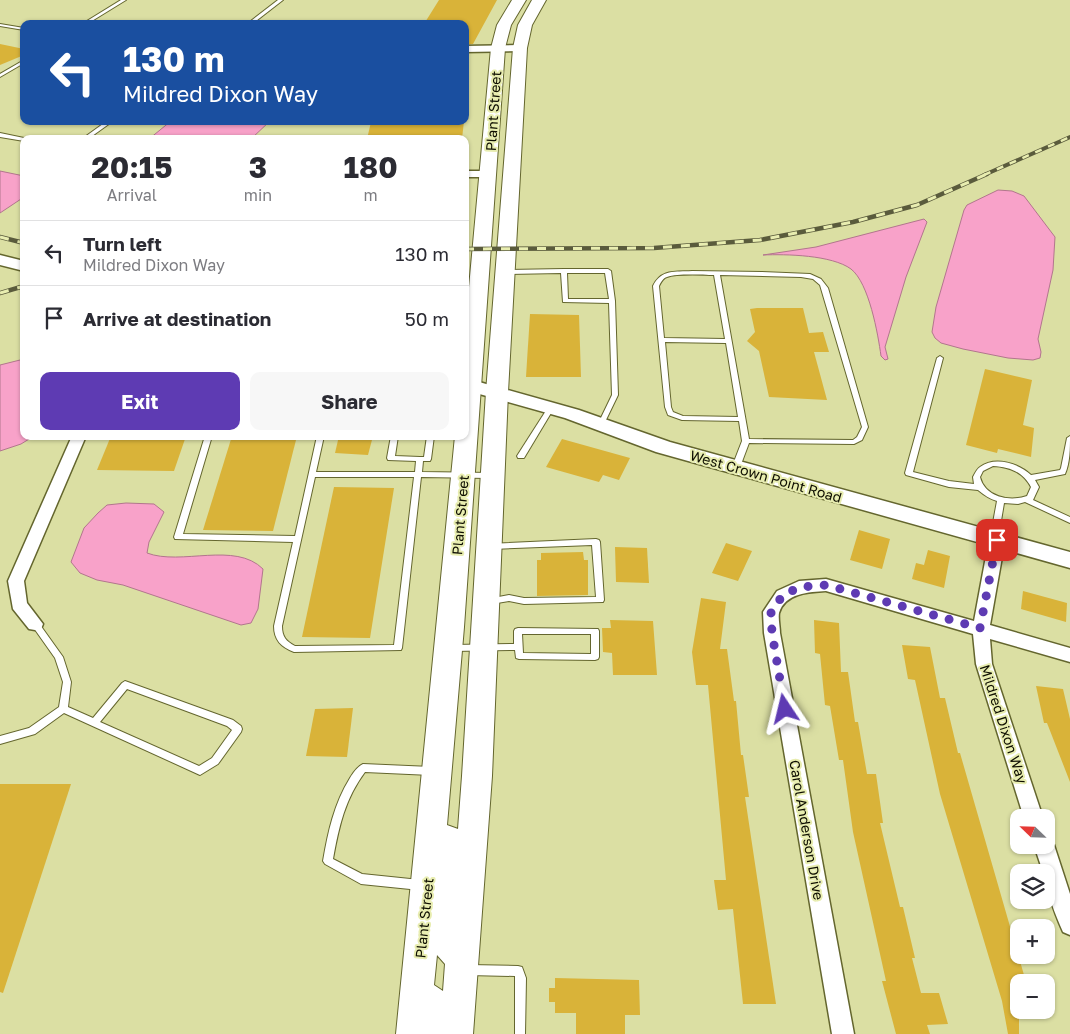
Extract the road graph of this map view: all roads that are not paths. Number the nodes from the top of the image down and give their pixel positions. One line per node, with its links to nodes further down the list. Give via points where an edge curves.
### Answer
1 (124, 0): 5 (lane)
2 (281, 0): 6 (lane)
3 (519, 0): 10 (main road, Plant Street, via 504,25)
4 (539, 0): 11 (main road, Plant Street, via 525,25)
5 (91, 20)
6 (254, 20)
7 (0, 25): 8 (lane)
8 (20, 28)
9 (469, 43): 10 (street)
10 (498, 48): 11 (street); 12 (street); 19 (main road, Plant Street)
11 (520, 48): 20 (main road, Plant Street)
12 (469, 49)
13 (20, 64): 14 (lane)
14 (0, 76)
15 (105, 125): 17 (lane)
16 (0, 135): 18 (lane)
17 (90, 135)
18 (20, 139)
19 (490, 148): 20 (main road, via 495,155); 22 (main road, Plant Street)
20 (513, 164): 23 (main road, Plant Street)
21 (469, 174): 22 (street)
22 (488, 174): 23 (main road, via 503,178); 30 (main road, Plant Street)
23 (511, 189): 27 (main road, Plant Street)
24 (0, 260): 25 (street)
25 (20, 265)
26 (564, 271): 27 (lane); 29 (lane, via 608,271); 29 (lane, via 565,301)
27 (506, 272): 37 (main road, Plant Street)
28 (717, 274): 32 (lane, via 672,274 657,281); 33 (lane); 48 (lane, via 803,275 822,282 864,427 860,438 854,442)
29 (612, 301): 40 (lane, via 615,395)
30 (479, 306): 31 (main road); 35 (main road, Plant Street)
31 (469, 327)
32 (661, 340): 33 (lane); 39 (lane, via 670,413 682,418)
33 (728, 341): 39 (lane)
34 (940, 358): 57 (lane, via 909,473 949,484)
35 (469, 378)
36 (469, 385): 37 (street, West Crown Point Road)
37 (497, 392): 38 (street, West Crown Point Road); 55 (main road, Plant Street)
38 (551, 408): 40 (street, West Crown Point Road); 49 (lane)
39 (742, 420): 48 (lane)
40 (601, 424): 51 (street, West Crown Point Road, via 664,447)
41 (1070, 438): 56 (lane, via 1062,472)
42 (76, 440): 66 (street, via 16,581 19,605)
43 (209, 440): 61 (lane, via 178,537)
44 (319, 440): 54 (lane)
45 (394, 440): 50 (lane, via 391,458)
46 (430, 440): 50 (lane, via 427,459)
47 (465, 440): 53 (main road, Plant Street)
48 (746, 441): 51 (lane)
49 (520, 456)
50 (420, 459): 52 (lane)
51 (736, 467): 62 (street, West Crown Point Road)
52 (418, 474): 53 (lane); 54 (lane); 61 (lane, via 398,648 294,649 284,644 278,636 278,626)
53 (463, 474): 55 (lane); 70 (main road, Plant Street)
54 (313, 475): 61 (lane)
55 (494, 475): 63 (main road, Plant Street)
56 (1030, 478): 57 (lane, via 1019,469 992,464 978,470); 58 (lane, via 1034,493)
57 (979, 486): 59 (lane, via 987,495)
58 (1027, 500): 59 (lane, via 1015,503); 60 (lane)
59 (1002, 501): 62 (lane)
60 (1070, 520)
61 (298, 539)
62 (996, 540): 64 (street, West Crown Point Road); 67 (street, Mildred Dixon Way)
63 (490, 546): 65 (main road, Plant Street); 65 (lane, via 596,542 600,600 524,601 510,598)
64 (1070, 560)
65 (487, 601): 68 (main road, Plant Street)
66 (35, 624): 72 (lane, via 62,665 67,682)
67 (980, 628): 71 (street, Carol Anderson Drive); 76 (street, Mildred Dixon Way, via 984,664); 86 (street, Carol Anderson Drive, via 826,585 800,587 783,595 771,612 772,633)
68 (485, 647): 69 (lane); 70 (lane); 80 (main road, Plant Street)
69 (518, 647): 69 (lane, via 519,656 595,657 594,631 518,631)
70 (449, 648): 75 (main road, Plant Street)
71 (1070, 655)
72 (63, 709): 73 (lane); 74 (lane, via 32,731)
73 (94, 722): 73 (lane, via 200,771 215,761 238,729 230,723 124,685)
74 (0, 740)
75 (438, 771): 78 (main road, Plant Street); 78 (lane, via 363,768 349,785 334,823 328,861 361,879); 80 (main road, via 447,782 451,795 441,921 443,939)
76 (1031, 809)
77 (1047, 854): 79 (street)
78 (428, 885): 81 (main road, Plant Street)
79 (1070, 926)
80 (462, 964): 84 (main road, Plant Street); 85 (lane, via 518,971 521,978)
81 (417, 994): 82 (main road, Plant Street); 83 (main road, via 433,1003 439,1012)
82 (412, 1034)
83 (437, 1034)
84 (456, 1034)
85 (520, 1034)
86 (843, 1034)

